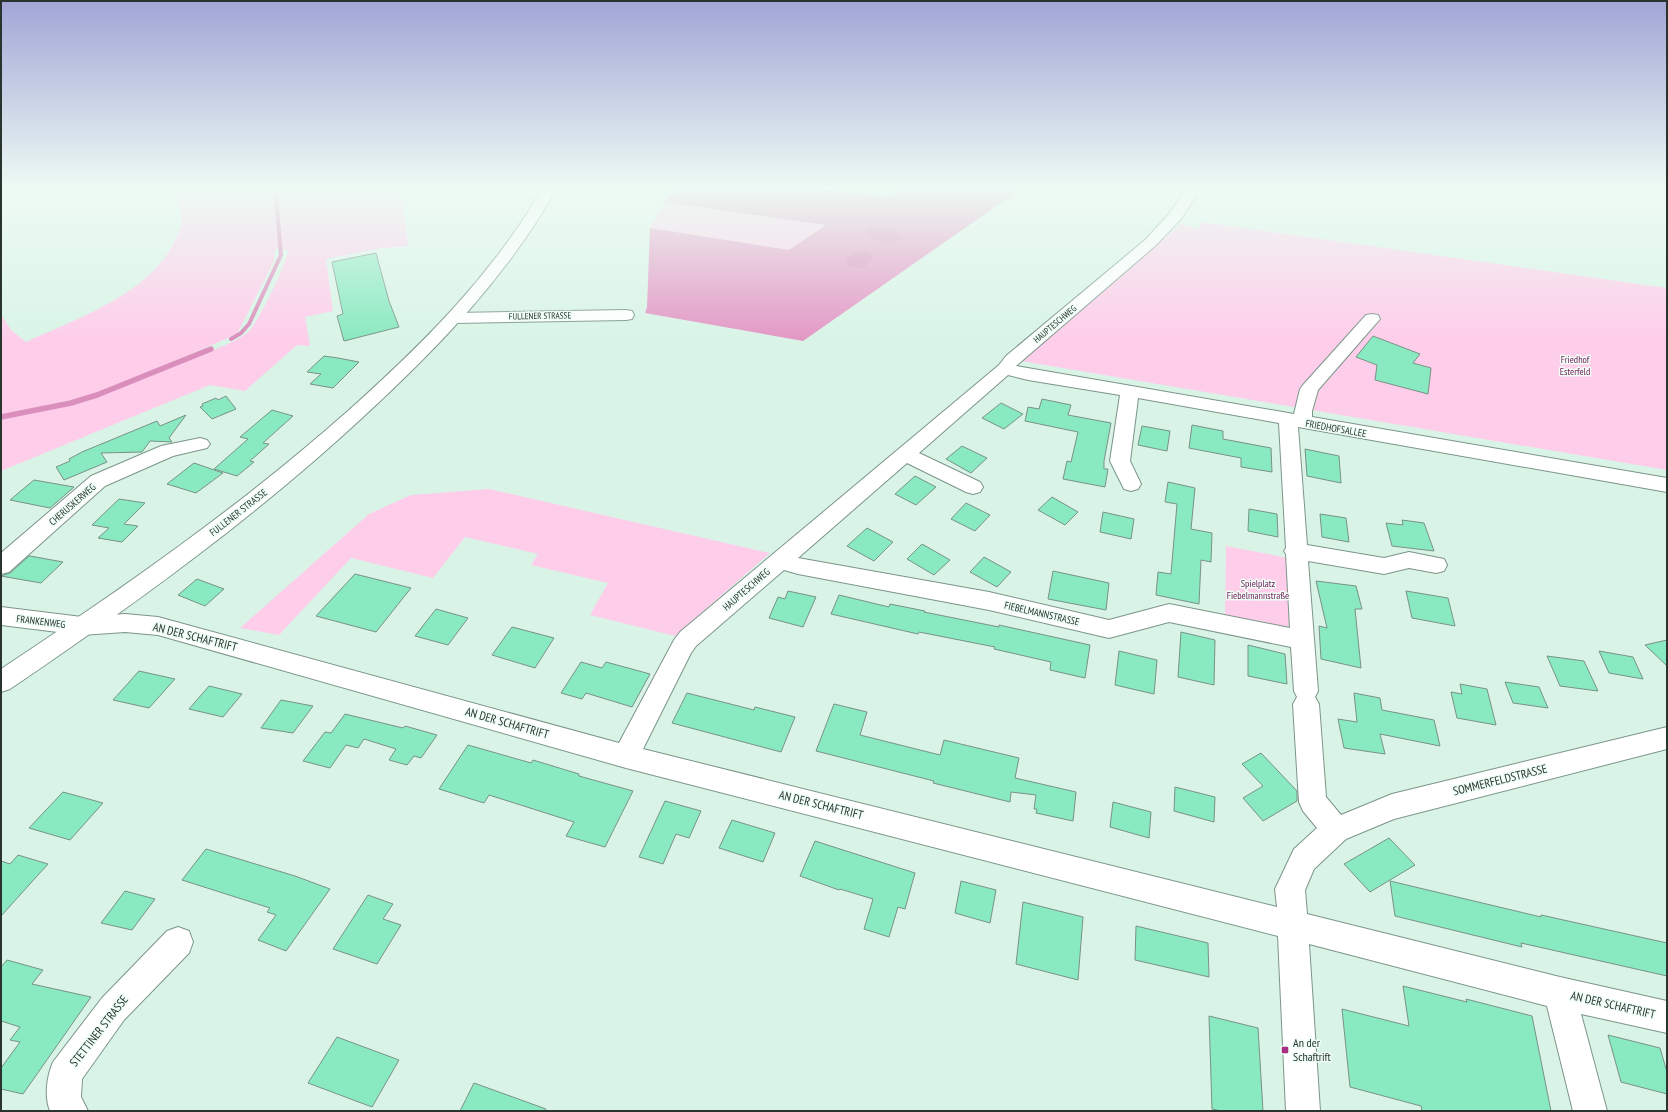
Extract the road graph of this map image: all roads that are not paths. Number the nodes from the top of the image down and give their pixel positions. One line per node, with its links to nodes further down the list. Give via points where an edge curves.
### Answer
1 (520, 238): 4 (street, FULLENER STRASSE, via 506,258)
2 (1155, 238): 6 (street, HAUPTESCHWEG, via 1012,360)
3 (626, 314): 4 (street, FULLENER STRASSE)
4 (454, 318): 19 (street, FULLENER STRASSE, via 358,412 276,483 179,558)
5 (1372, 319): 8 (street, via 1309,389 1303,411)
6 (1005, 369): 7 (street, FRIEDHOFSALLEE); 10 (street, HAUPTESCHWEG)
7 (1129, 391): 8 (street, FRIEDHOFSALLEE); 11 (street, via 1120,461)
8 (1295, 420): 12 (street, FRIEDHOFSALLEE); 14 (street)
9 (200, 444): 17 (street, CHERUSKERWEG, via 168,451 98,481)
10 (905, 454): 13 (street); 15 (street, HAUPTESCHWEG)
11 (1131, 484)
12 (1667, 485)
13 (973, 487)
14 (1295, 551): 16 (street, via 1384,566 1409,560); 20 (street)
15 (780, 560): 20 (street, FIEBELMANNSTRASSE, via 798,566 989,601 1109,629 1169,613); 23 (street, HAUPTESCHWEG, via 688,639)
16 (1436, 565)
17 (1, 566)
18 (1, 616): 19 (street, FRANKENWEG)
19 (82, 626): 21 (street, FULLENER STRASSE); 23 (street, AN DER SCHAFTRIFT, via 158,626)
20 (1302, 640): 24 (street, via 1313,802)
21 (1, 682)
22 (1667, 738): 24 (street, SOMMERFELDSTRASSE, via 1392,807)
23 (626, 756): 25 (street, AN DER SCHAFTRIFT)
24 (1336, 830): 25 (street, SOMMERFELDSTRASSE, via 1304,859 1290,889)
25 (1293, 924): 27 (street, AN DER SCHAFTRIFT); 30 (street, SOMMERFELDSTRASSE)
26 (178, 942): 29 (street, STETTINER STRASSE, via 113,1009 65,1074 64,1104)
27 (1560, 993): 28 (street, AN DER SCHAFTRIFT); 31 (street, AN DER SCHAFTRIFT)
28 (1667, 1018)
29 (71, 1111)
30 (1303, 1111)
31 (1590, 1111)

